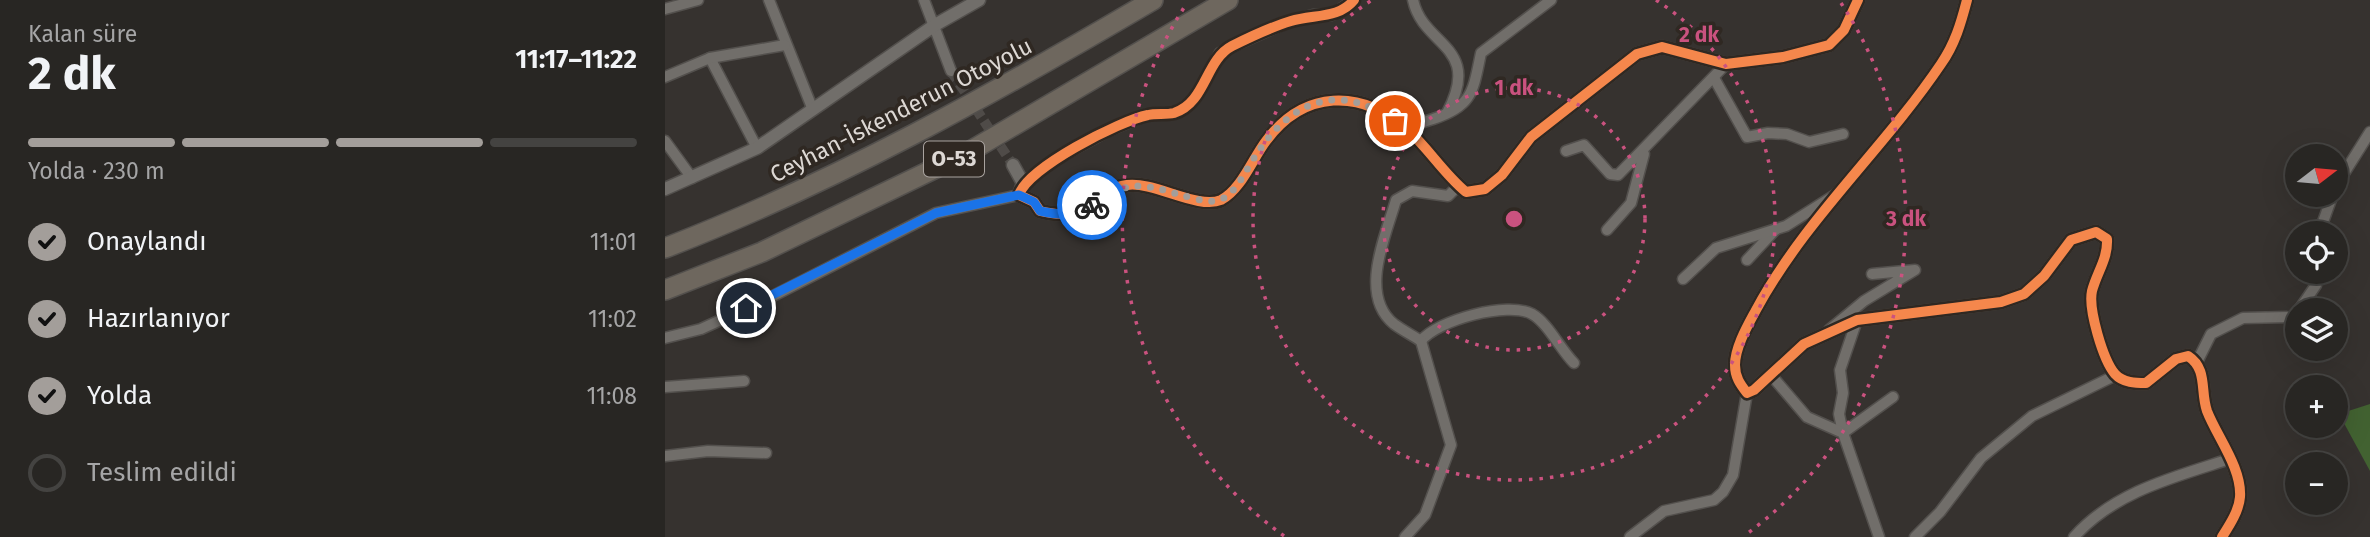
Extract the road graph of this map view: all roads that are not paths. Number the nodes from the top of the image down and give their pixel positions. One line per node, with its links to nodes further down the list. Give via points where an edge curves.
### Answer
1 (698, 0): 12 (street)
2 (769, 0): 14 (street)
3 (923, 0): 13 (street)
4 (979, 0): 13 (street)
5 (1153, 0): 38 (highway, Ceyhan-İskenderun Otoyolu / O-53, via 947,119 745,217)
6 (1228, 0): 42 (highway, O-53, via 967,153 762,252)
7 (1355, 0): 34 (street, via 1332,15 1288,22 1230,47 1220,53 1194,100 1175,113 1146,115 1108,131 1054,160)
8 (1413, 0): 21 (street, via 1417,17 1452,54 1458,74 1456,96)
9 (1551, 0): 21 (street, via 1481,52 1473,92 1462,108)
10 (1859, 0): 16 (street, via 1844,30 1829,45)
11 (1967, 0): 35 (street, via 1955,42 1940,65)
12 (665, 9)
13 (935, 25): 17 (street); 20 (street)
14 (785, 45): 15 (street); 20 (street)
15 (710, 58): 18 (street); 26 (street)
16 (1726, 64): 19 (street); 32 (street, via 1662,47 1637,54 1531,137 1485,189 1466,192)
17 (951, 71)
18 (665, 77)
19 (1714, 78): 24 (street, via 1747,136 1777,133 1809,142); 28 (street)
20 (813, 110): 26 (street)
21 (1447, 113): 22 (street)
22 (1407, 130): 32 (street); 34 (street, via 1383,113 1341,99 1326,100 1289,115 1220,200 1207,202 1126,185 1071,215 1040,211)
23 (2370, 132): 29 (street)
24 (1843, 134)
25 (665, 141): 31 (street)
26 (757, 148): 31 (street)
27 (1566, 150): 28 (street, via 1584,145 1610,174 1619,175)
28 (1645, 151): 37 (street, via 1631,202)
29 (2349, 165)
30 (1013, 166): 34 (street)
31 (692, 178): 33 (street)
32 (1458, 186): 47 (street, via 1448,196 1412,191 1396,200 1380,258 1375,282 1381,307 1392,322)
33 (665, 189)
34 (1021, 189): 46 (street, via 936,213 769,298 701,329)
35 (1835, 195): 36 (street); 54 (street, via 1774,277 1747,328 1735,363 1738,380)
36 (1776, 229): 39 (street); 41 (street, via 1716,248)
37 (1607, 230)
38 (665, 248)
39 (1747, 260)
40 (1872, 274): 45 (street, via 1915,270 1864,301)
41 (1683, 279)
42 (665, 290)
43 (2285, 317): 48 (street, via 2243,318 2232,323 2211,334)
44 (1857, 320): 45 (street); 51 (street, via 2001,302 2024,294 2071,240 2097,232 2107,239 2108,255 2092,293 2095,327); 56 (street, via 1840,370)
45 (1825, 334): 50 (street, via 1804,344)
46 (665, 338)
47 (1421, 341): 49 (street, via 1438,327 1514,307 1535,315); 60 (street, via 1451,445 1425,514)
48 (2197, 362): 51 (street, via 2188,356 2176,359 2146,383 2130,383); 59 (street, via 2205,406)
49 (1574, 363)
50 (1771, 375): 54 (street); 56 (street, via 1807,417)
51 (2116, 375): 63 (street, via 2032,416 1981,458)
52 (744, 381): 53 (street)
53 (665, 387)
54 (1747, 393): 61 (street, via 1733,475 1723,492 1714,500 1664,511)
55 (1893, 397): 56 (street)
56 (1843, 433): 62 (street)
57 (766, 453): 58 (street, via 708,451)
58 (665, 456)
59 (2230, 459): 64 (street, via 2160,481 2107,507); 65 (street, via 2240,497)
60 (1405, 537)
61 (1630, 537)
62 (1879, 537)
63 (1915, 537)
64 (2074, 537)
65 (2221, 537)

